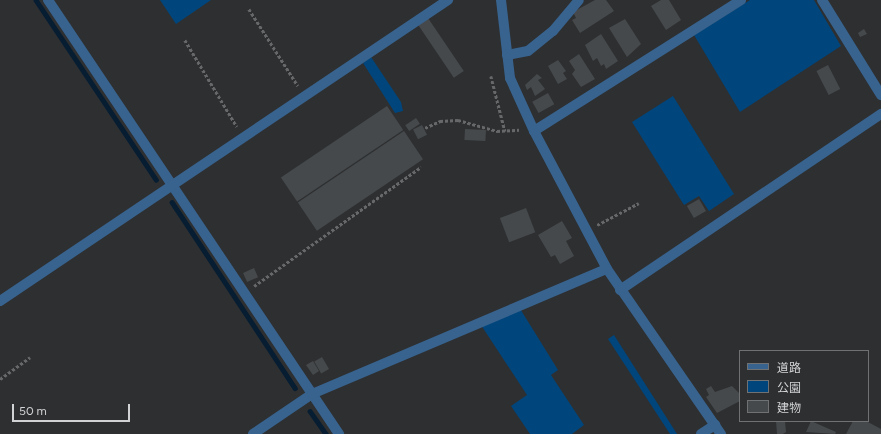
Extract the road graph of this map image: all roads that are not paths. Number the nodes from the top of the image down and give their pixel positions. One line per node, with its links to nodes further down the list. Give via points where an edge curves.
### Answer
1 (48, 0): 11 (street)
2 (448, 0): 11 (street)
3 (500, 0): 7 (street)
4 (579, 0): 7 (street, via 553,32 528,51)
5 (741, 0): 10 (street)
6 (822, 0): 8 (street)
7 (507, 55): 10 (street, via 510,78)
8 (881, 95)
9 (881, 114): 13 (street)
10 (534, 131): 12 (street)
11 (172, 186): 14 (street); 15 (street)
12 (607, 269): 13 (street); 15 (street)
13 (620, 290): 16 (street)
14 (0, 301)
15 (312, 394): 17 (street); 18 (street)
16 (715, 425): 19 (street); 20 (street)
17 (253, 434)
18 (339, 434)
19 (701, 434)
20 (720, 434)

